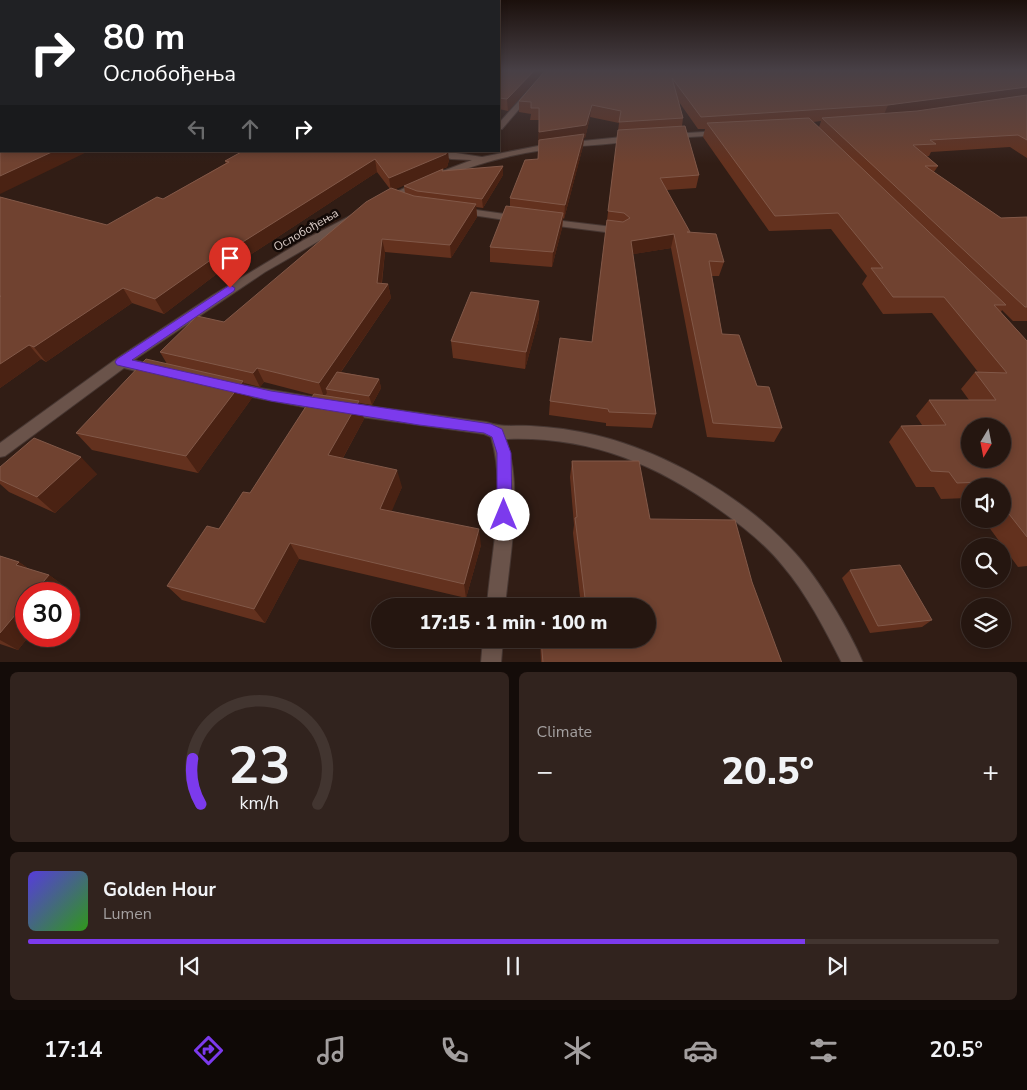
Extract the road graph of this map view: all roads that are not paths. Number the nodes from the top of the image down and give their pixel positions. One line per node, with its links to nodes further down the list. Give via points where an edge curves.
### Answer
1 (521, 102): 2 (street)
2 (500, 126)
3 (728, 133): 4 (street)
4 (658, 137)
5 (638, 138): 7 (street)
6 (436, 152): 7 (street, via 451,156)
7 (486, 155): 8 (street)
8 (393, 196): 9 (street); 10 (street)
9 (409, 201)
10 (377, 205)
11 (452, 210): 13 (street)
12 (360, 213): 14 (street, Ослобођења, via 230,288)
13 (621, 231)
14 (121, 362): 15 (street); 18 (street, Ослобођења)
15 (168, 374)
16 (215, 385): 17 (street, via 419,420 486,428)
17 (497, 433): 19 (street, via 504,453 504,515); 22 (street, via 566,434 614,446 664,466 709,490 758,529 794,565)
18 (0, 452)
19 (497, 598)
20 (492, 648): 21 (street)
21 (491, 662)
22 (853, 662)

